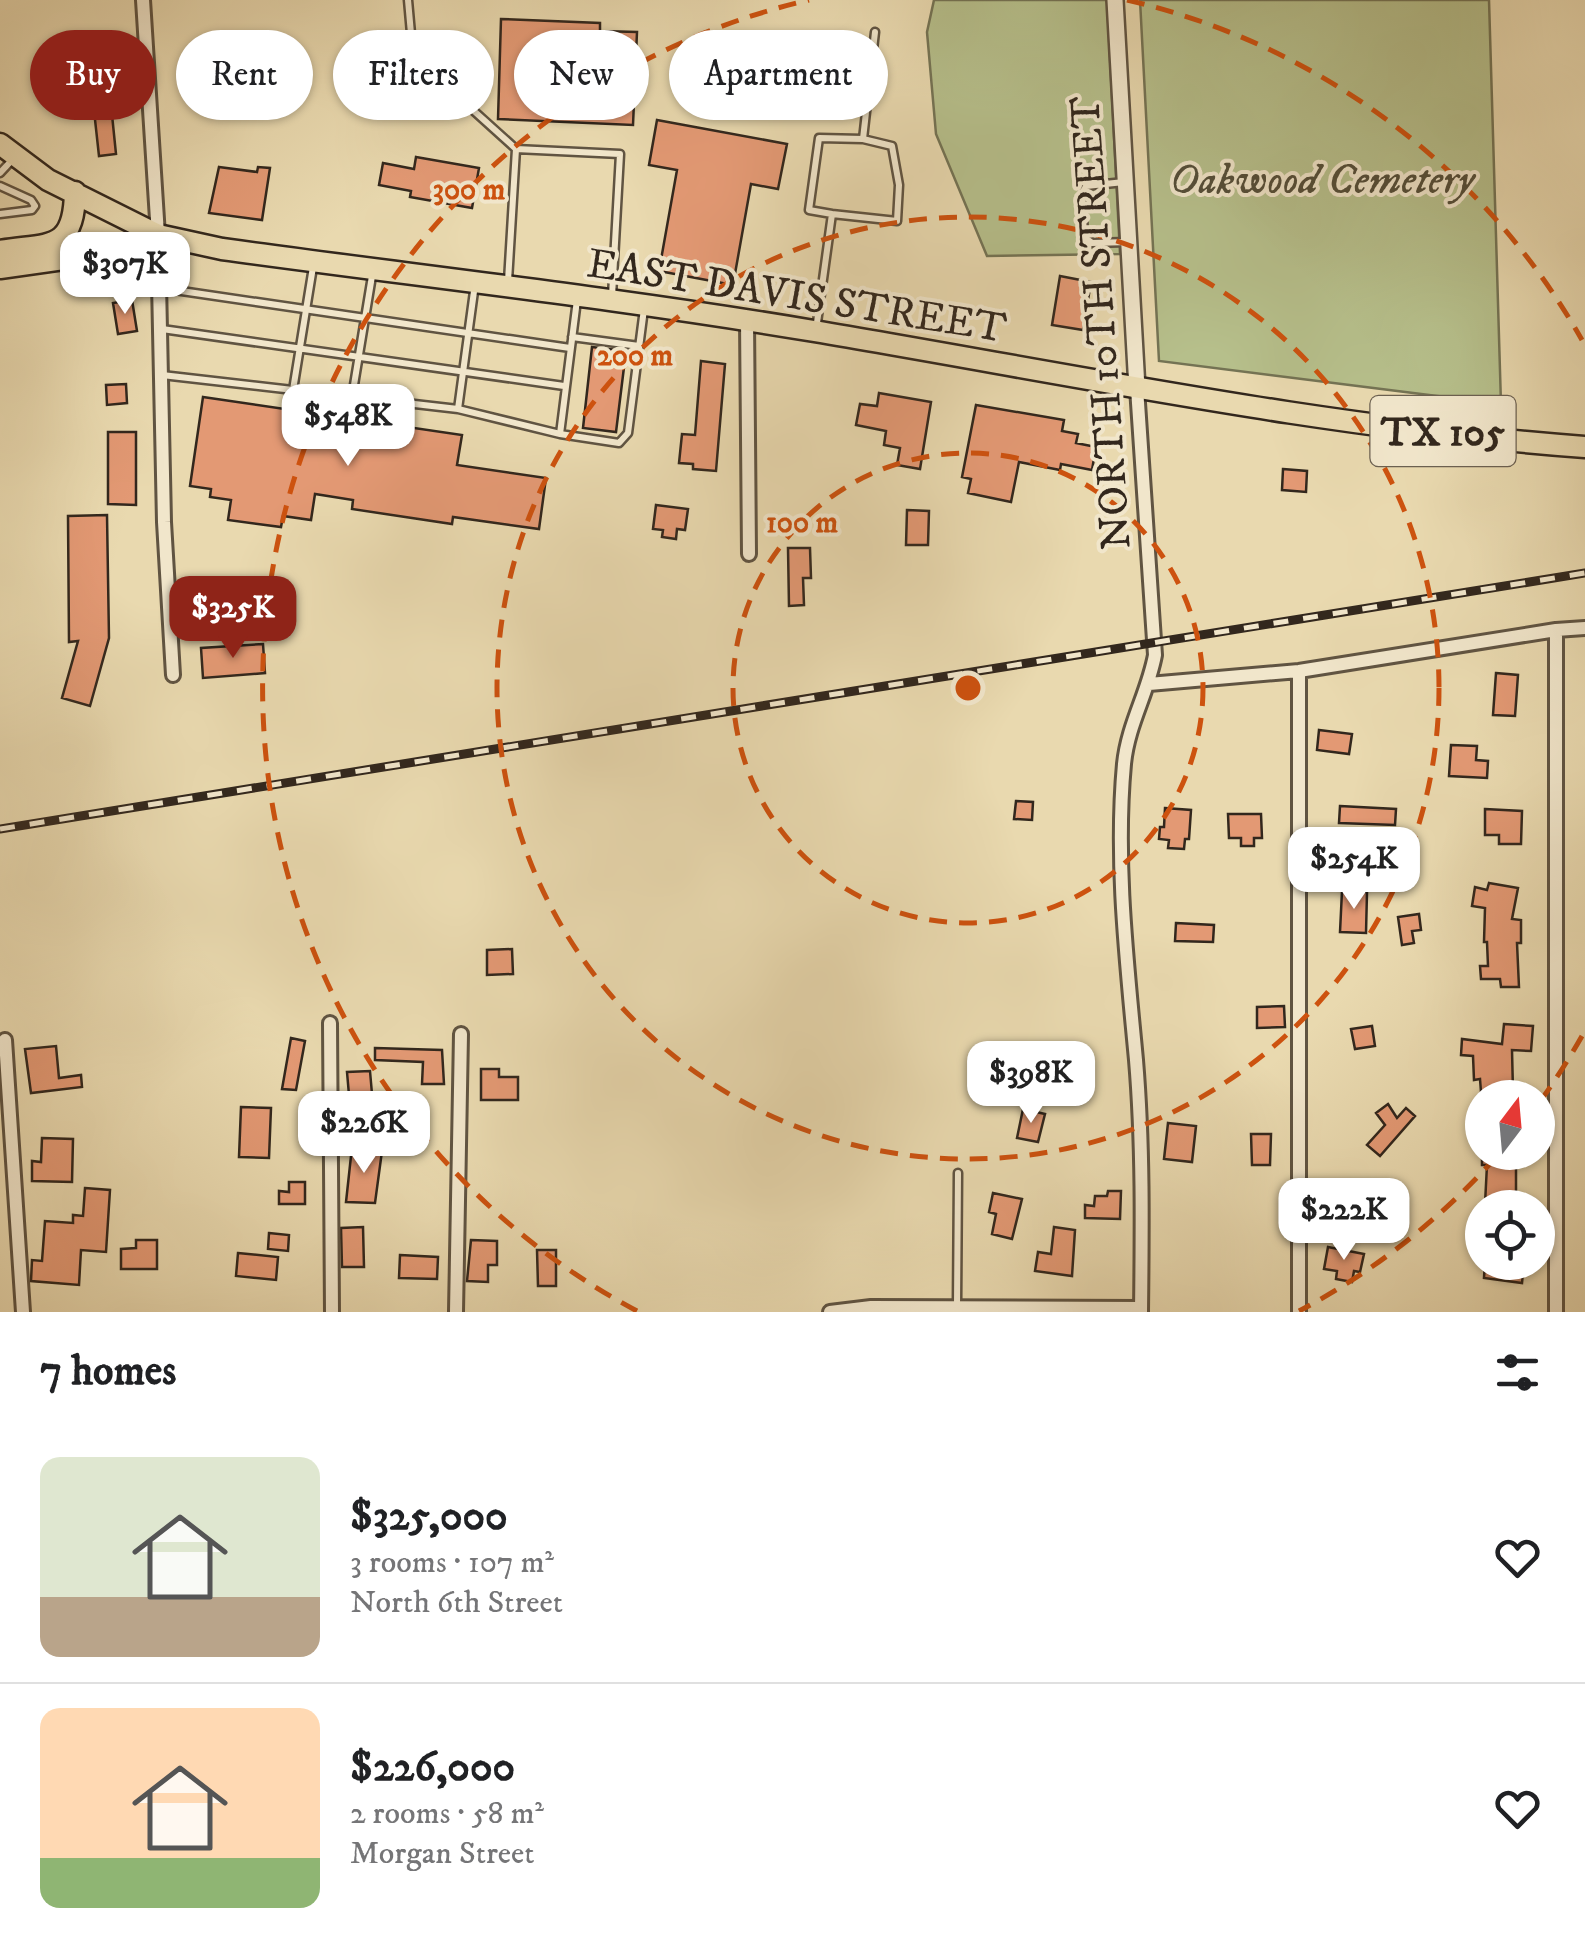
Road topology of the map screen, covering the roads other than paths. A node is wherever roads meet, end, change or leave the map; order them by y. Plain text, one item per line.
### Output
1 (143, 0) edge
2 (408, 0) edge
3 (1114, 0) edge
4 (865, 120) edge
5 (863, 139) junction
6 (8, 150) edge
7 (516, 150) junction
8 (0, 173) edge
9 (1125, 182) junction
10 (0, 186) edge
11 (76, 192) junction
12 (0, 214) edge
13 (832, 214) junction
14 (158, 235) junction
15 (1129, 242) junction
16 (0, 251) edge
17 (314, 261) junction
18 (0, 268) edge
19 (374, 269) junction
20 (475, 283) junction
21 (508, 287) junction
22 (160, 288) junction
23 (578, 297) junction
24 (612, 301) junction
25 (644, 306) junction
26 (306, 310) junction
27 (365, 318) junction
28 (747, 320) junction
29 (160, 328) junction
30 (816, 331) junction
31 (468, 334) junction
32 (572, 337) junction
33 (639, 346) junction
34 (300, 348) junction
35 (570, 348) junction
36 (359, 356) junction
37 (463, 371) junction
38 (161, 375) junction
39 (564, 386) junction
40 (1137, 388) junction
41 (293, 390) junction
42 (352, 397) junction
43 (458, 409) junction
44 (560, 434) junction
45 (1585, 447) edge
46 (749, 554) dead end
47 (1585, 628) edge
48 (1556, 630) junction
49 (1299, 671) junction
50 (173, 675) dead end
51 (1150, 684) junction
52 (330, 1023) dead end
53 (462, 1034) dead end
54 (5, 1040) dead end
55 (958, 1173) dead end
56 (957, 1307) junction
57 (1141, 1310) edge
58 (23, 1312) edge
59 (332, 1312) edge
60 (456, 1312) edge
61 (830, 1312) edge
62 (1299, 1312) edge
63 (1556, 1312) edge

1 - 14 street
2 - 7 lane
3 - 9 street, NORTH 10TH STREET
4 - 5 lane
5 - 13 lane
5 - 13 lane
6 - 8 lane
6 - 11 main road, TX 105
7 - 21 lane
7 - 24 lane
9 - 15 street, NORTH 10TH STREET
9 - 15 lane
10 - 12 lane
11 - 14 main road, TX 105
11 - 16 main road
13 - 30 lane
14 - 17 main road, EAST DAVIS STREET / TX 105
14 - 18 main road
14 - 22 street
15 - 40 street, NORTH 10TH STREET
17 - 19 main road, EAST DAVIS STREET / TX 105
17 - 26 lane
19 - 20 main road, EAST DAVIS STREET / TX 105
19 - 27 lane
20 - 21 main road, EAST DAVIS STREET / TX 105
20 - 31 lane
21 - 23 main road, EAST DAVIS STREET / TX 105
22 - 26 lane
22 - 29 street
23 - 24 main road, EAST DAVIS STREET / TX 105
23 - 32 lane
24 - 25 main road, EAST DAVIS STREET / TX 105
25 - 28 main road, EAST DAVIS STREET / TX 105
25 - 33 lane
26 - 27 lane
26 - 34 lane
27 - 31 lane
27 - 36 lane
28 - 30 main road, EAST DAVIS STREET / TX 105
28 - 46 street
29 - 34 lane
29 - 38 street
30 - 40 main road, EAST DAVIS STREET / TX 105
31 - 35 lane
31 - 37 lane
32 - 33 lane
32 - 35 lane
33 - 44 lane
34 - 36 lane
34 - 41 lane
35 - 39 lane
36 - 37 lane
36 - 42 lane
37 - 39 lane
37 - 43 lane
38 - 41 lane
38 - 50 street
39 - 44 lane
40 - 45 main road, EAST DAVIS STREET / TX 105
40 - 51 street, NORTH 10TH STREET
41 - 42 lane
42 - 43 lane
43 - 44 lane
47 - 48 street
48 - 49 street
48 - 63 street
49 - 51 street
49 - 62 street
51 - 57 street, NORTH 10TH STREET
52 - 59 street
53 - 60 street
54 - 58 street
55 - 56 lane
56 - 57 street
56 - 61 street

